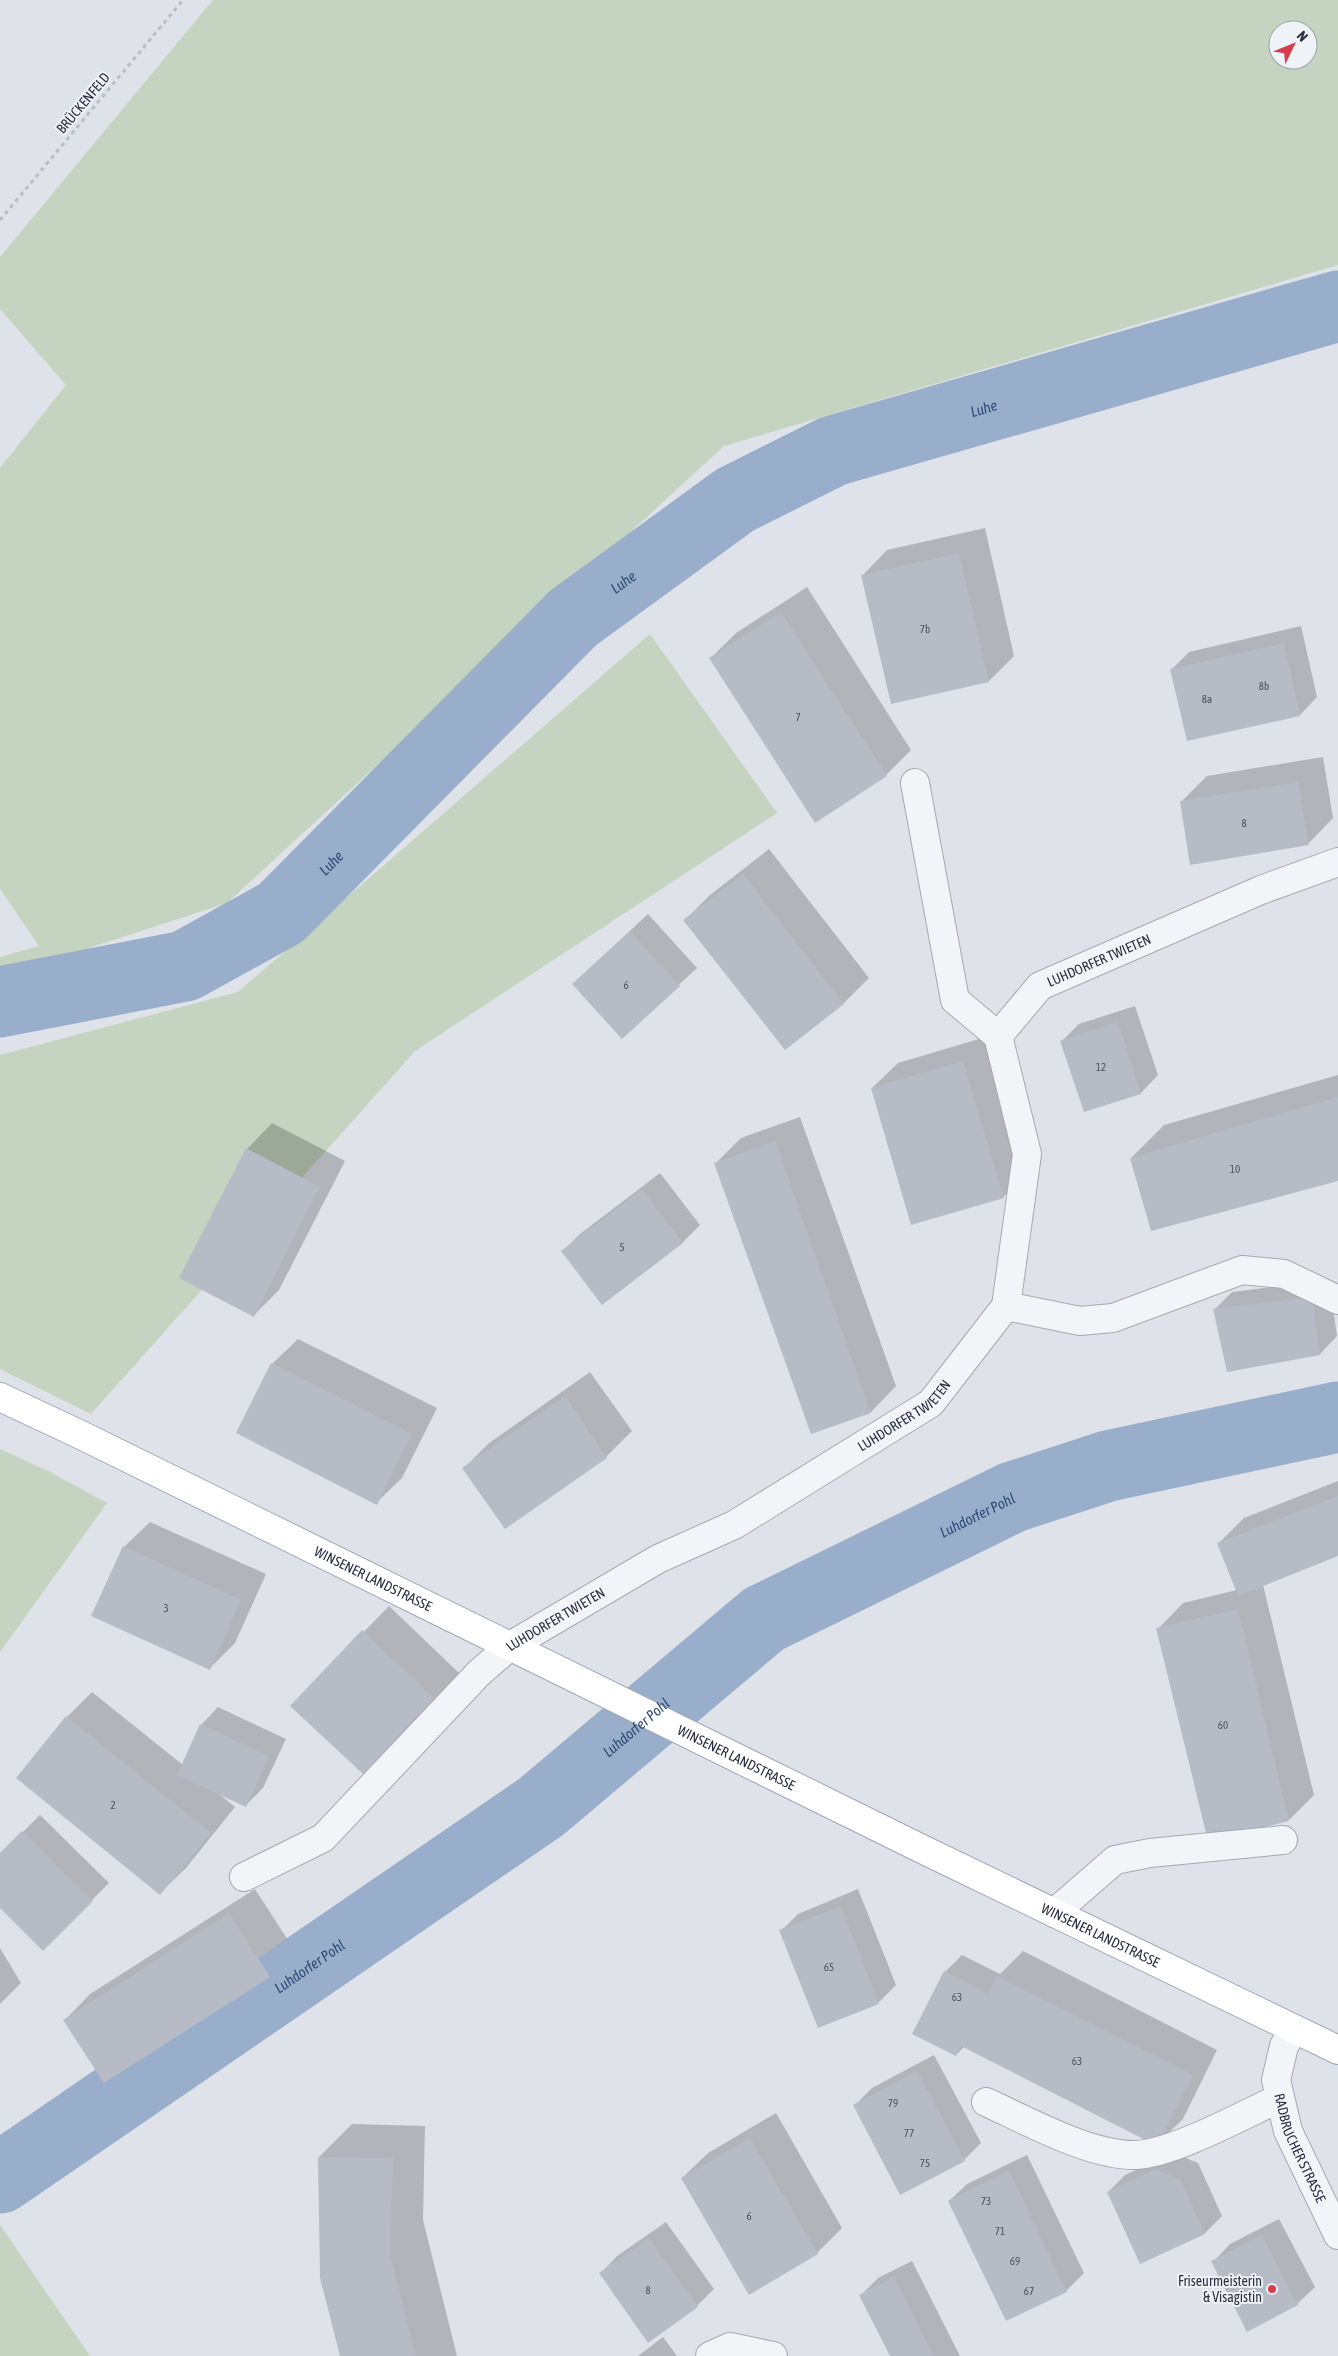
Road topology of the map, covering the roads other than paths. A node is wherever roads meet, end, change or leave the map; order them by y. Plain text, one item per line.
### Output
1 (915, 783) dead end
2 (1338, 862) edge
3 (998, 1036) junction
4 (1338, 1300) edge
5 (1006, 1306) junction
6 (0, 1397) edge
7 (510, 1646) junction
8 (1283, 1840) dead end
9 (244, 1876) dead end
10 (1054, 1913) junction
11 (1294, 2030) junction
12 (1338, 2050) edge
13 (1280, 2098) junction
14 (986, 2102) dead end
15 (1338, 2235) edge
16 (710, 2356) edge
17 (773, 2356) edge

1 - 3 street
2 - 3 street, LUHDORFER TWIETEN
3 - 5 street, LUHDORFER TWIETEN
4 - 5 street
5 - 7 street, LUHDORFER TWIETEN
6 - 7 main road, WINSENER LANDSTRASSE
7 - 9 street, LUHDORFER TWIETEN
7 - 10 main road, WINSENER LANDSTRASSE
8 - 10 street
10 - 11 main road, WINSENER LANDSTRASSE
11 - 12 main road, WINSENER LANDSTRASSE
11 - 13 street, RADBRUCHER STRASSE
13 - 14 street
13 - 15 street, RADBRUCHER STRASSE
16 - 17 street

